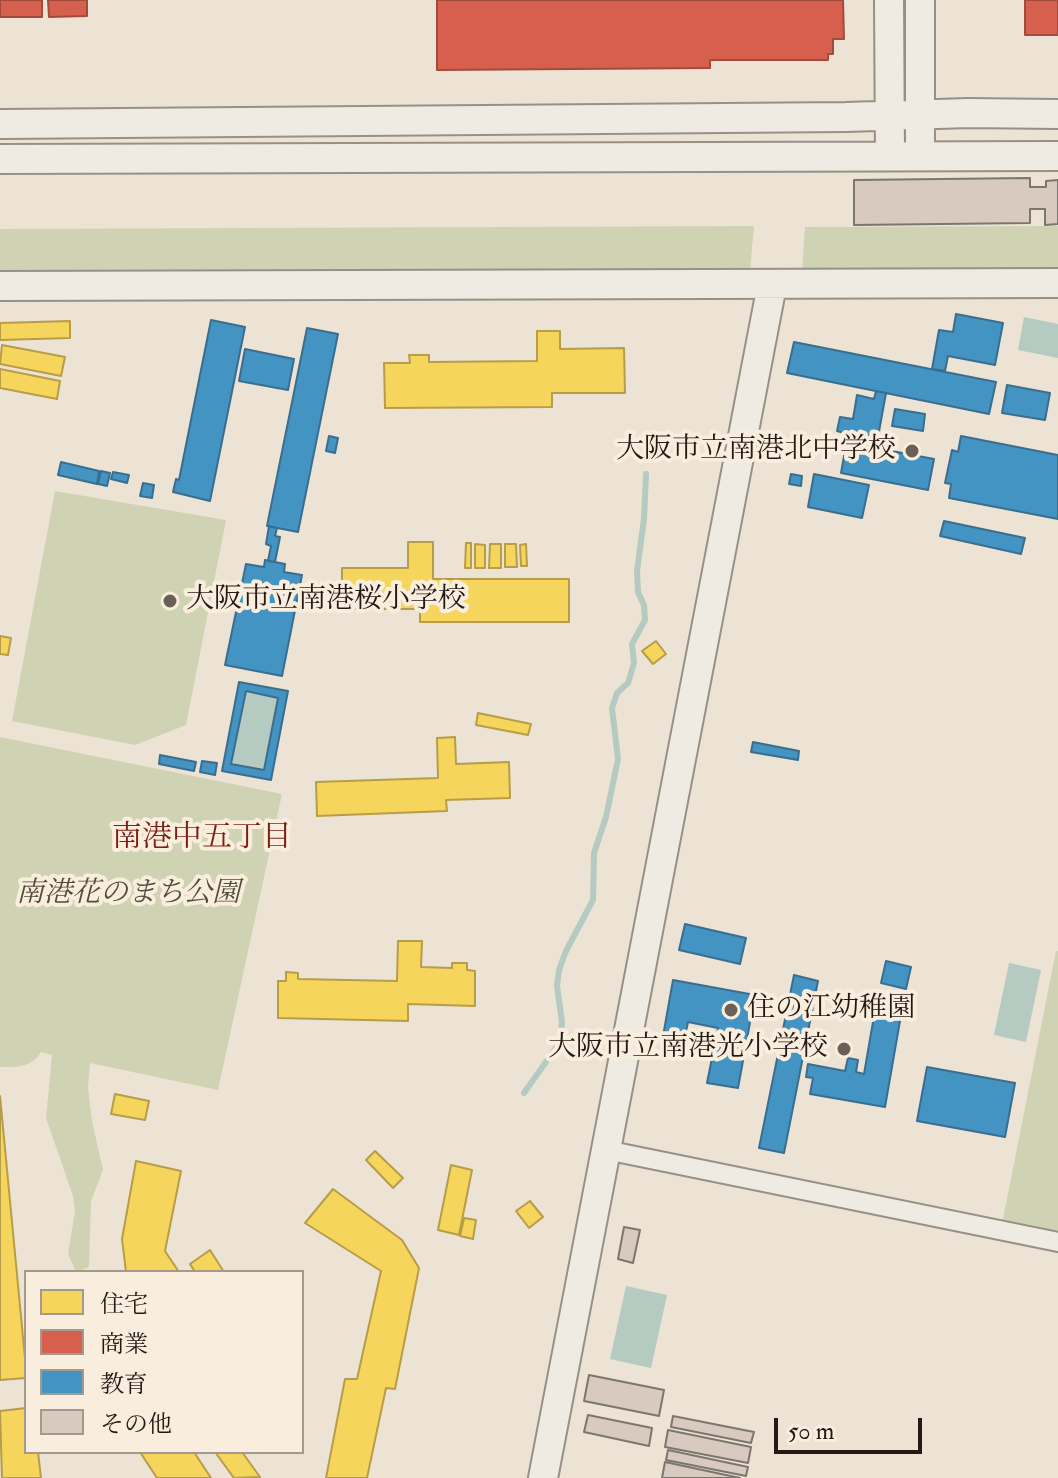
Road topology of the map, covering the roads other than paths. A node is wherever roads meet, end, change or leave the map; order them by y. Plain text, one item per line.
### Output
1 (889, 0) edge
2 (920, 0) edge
3 (1058, 114) edge
4 (921, 115) junction
5 (890, 116) junction
6 (0, 124) edge
7 (890, 156) junction
8 (920, 156) junction
9 (1058, 156) edge
10 (0, 159) edge
11 (1058, 283) edge
12 (772, 285) junction
13 (0, 286) edge
14 (606, 1150) junction
15 (1058, 1242) edge
16 (543, 1478) edge

1 - 5 street
2 - 4 street
3 - 4 street
4 - 5 street
4 - 8 street
5 - 6 street
5 - 7 street
7 - 8 street
7 - 10 street
8 - 9 street
11 - 12 street
12 - 13 street
12 - 14 street
14 - 15 street
14 - 16 street

